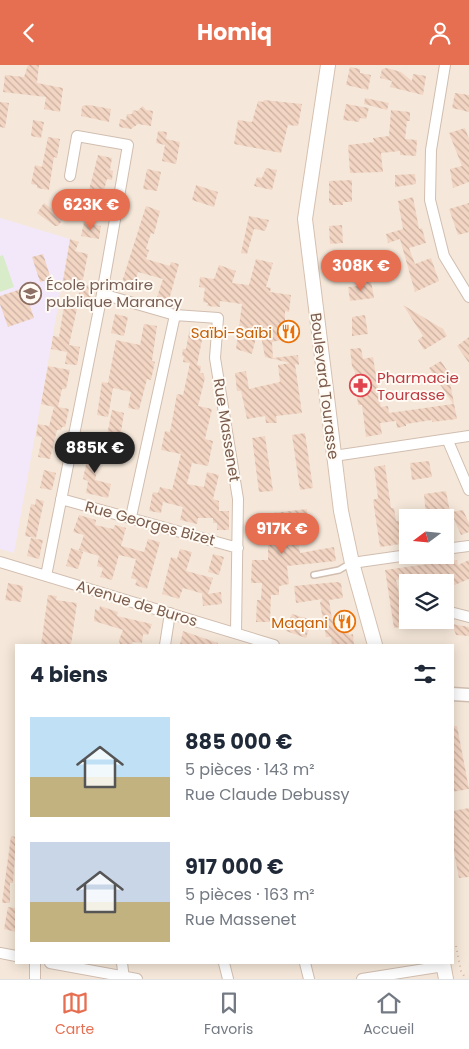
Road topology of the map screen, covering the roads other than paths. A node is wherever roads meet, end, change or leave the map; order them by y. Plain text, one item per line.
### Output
1 (328, 65) edge
2 (445, 65) edge
3 (70, 176) dead end
4 (102, 294) junction
5 (469, 297) edge
6 (175, 315) junction
7 (469, 436) edge
8 (448, 441) junction
9 (334, 456) junction
10 (469, 490) edge
11 (61, 499) junction
12 (131, 517) junction
13 (469, 545) edge
14 (238, 548) junction
15 (454, 548) edge
16 (399, 556) edge
17 (0, 562) edge
18 (352, 563) junction
19 (314, 575) dead end
20 (46, 576) junction
21 (170, 613) junction
22 (454, 613) edge
23 (469, 617) edge
24 (236, 633) junction
25 (164, 644) edge
26 (271, 644) edge
27 (375, 644) edge
28 (454, 694) edge
29 (469, 695) edge
30 (0, 953) edge
31 (15, 957) edge
32 (35, 964) edge
33 (55, 964) edge
34 (122, 964) edge
35 (224, 964) edge
36 (304, 964) edge
37 (446, 973) edge
38 (124, 978) edge
39 (35, 979) edge
40 (137, 979) edge
41 (228, 979) edge
42 (308, 979) edge
43 (362, 979) edge

1 - 9 main road, Boulevard Tourasse
2 - 5 street
3 - 4 street
4 - 6 street
4 - 11 street
6 - 12 street
6 - 14 street, Rue Massenet
7 - 8 street
8 - 9 street
8 - 10 street
9 - 18 main road, Boulevard Tourasse
11 - 12 street, Rue Georges Bizet
11 - 20 street
12 - 14 street, Rue Georges Bizet
13 - 15 street
14 - 24 street, Rue Massenet
16 - 18 street
17 - 20 street, Avenue de Buros
18 - 19 lane
18 - 27 main road, Boulevard Tourasse
20 - 21 street, Avenue de Buros
21 - 24 street, Avenue de Buros
21 - 25 street
22 - 23 street
24 - 26 street, Avenue de Buros
28 - 29 street
30 - 31 street
32 - 39 street
33 - 38 street
34 - 38 street
35 - 41 street
36 - 42 street
37 - 43 street
38 - 40 street

